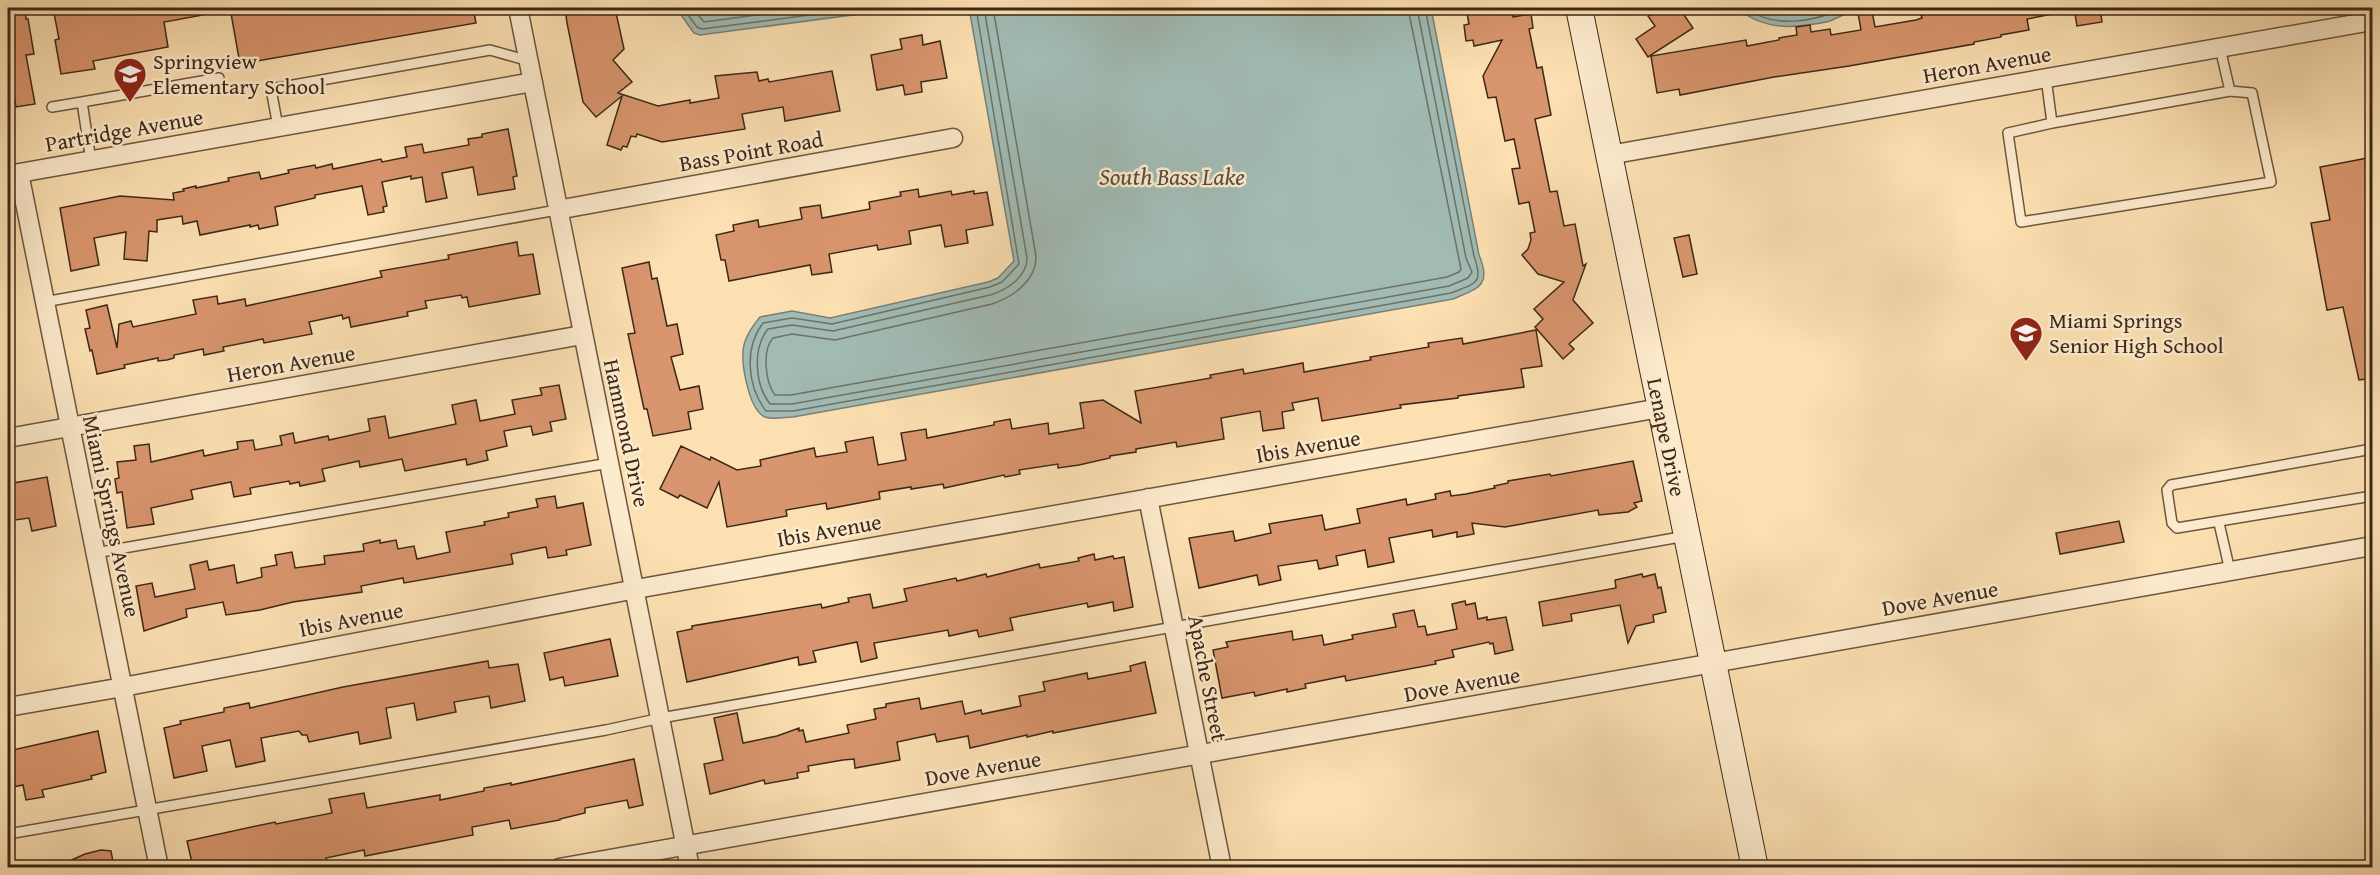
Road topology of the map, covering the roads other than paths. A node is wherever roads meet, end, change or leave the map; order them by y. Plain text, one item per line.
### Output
1 (518, 8) edge
2 (1579, 8) edge
3 (2373, 21) edge
4 (2220, 48) junction
5 (529, 62) junction
6 (219, 78) dead end
7 (2046, 78) junction
8 (533, 82) junction
9 (2230, 91) junction
10 (82, 102) junction
11 (52, 107) dead end
12 (2052, 123) junction
13 (278, 127) junction
14 (953, 138) dead end
15 (1609, 155) junction
16 (91, 160) junction
17 (13, 174) edge
18 (557, 210) junction
19 (44, 302) junction
20 (582, 335) junction
21 (1660, 408) junction
22 (69, 427) junction
23 (8, 438) edge
24 (2373, 449) edge
25 (609, 463) junction
26 (1148, 498) junction
27 (2372, 500) edge
28 (2219, 523) junction
29 (1687, 536) junction
30 (2373, 546) edge
31 (95, 553) junction
32 (2229, 571) junction
33 (636, 589) junction
34 (1173, 627) junction
35 (1714, 663) junction
36 (123, 687) junction
37 (8, 707) edge
38 (661, 718) junction
39 (1198, 755) junction
40 (147, 809) junction
41 (8, 834) edge
42 (686, 845) junction
43 (159, 867) edge
44 (559, 867) edge
45 (690, 867) edge
46 (1222, 867) edge
47 (1755, 867) edge

1 - 5 street, Hammond Drive
2 - 15 street, Lenape Drive
3 - 4 street, Heron Avenue
4 - 7 street, Heron Avenue
4 - 9 lane
5 - 8 street, Hammond Drive
5 - 13 lane
6 - 10 lane
7 - 12 lane
7 - 15 street, Heron Avenue
8 - 13 street, Partridge Avenue
8 - 18 street, Hammond Drive
9 - 12 lane
9 - 12 lane
10 - 11 lane
10 - 16 lane
13 - 16 street, Partridge Avenue
14 - 18 street, Bass Point Road
15 - 21 street, Lenape Drive
16 - 17 street, Partridge Avenue
17 - 19 street, Miami Springs Avenue
18 - 19 lane
18 - 20 street, Hammond Drive
19 - 22 street, Miami Springs Avenue
20 - 22 street, Heron Avenue
20 - 25 street, Hammond Drive
21 - 26 street, Ibis Avenue
21 - 29 street, Lenape Drive
22 - 23 street, Heron Avenue
22 - 31 street, Miami Springs Avenue
24 - 28 lane
25 - 31 lane
25 - 33 street, Hammond Drive
26 - 33 street, Ibis Avenue
26 - 34 street, Apache Street
27 - 28 lane
28 - 32 lane
29 - 34 lane
29 - 35 street, Lenape Drive
30 - 32 street, Dove Avenue
31 - 36 street, Miami Springs Avenue
32 - 35 street, Dove Avenue
33 - 36 street, Ibis Avenue
33 - 38 street, Hammond Drive
34 - 38 lane
34 - 39 street, Apache Street
35 - 39 street, Dove Avenue
35 - 47 street, Lenape Drive
36 - 37 street, Ibis Avenue
36 - 40 street, Miami Springs Avenue
38 - 40 lane
38 - 42 street, Hammond Drive
39 - 42 street, Dove Avenue
39 - 46 street, Apache Street
40 - 41 lane
40 - 43 street, Miami Springs Avenue
42 - 44 street, Dove Avenue
42 - 45 street, Hammond Drive

